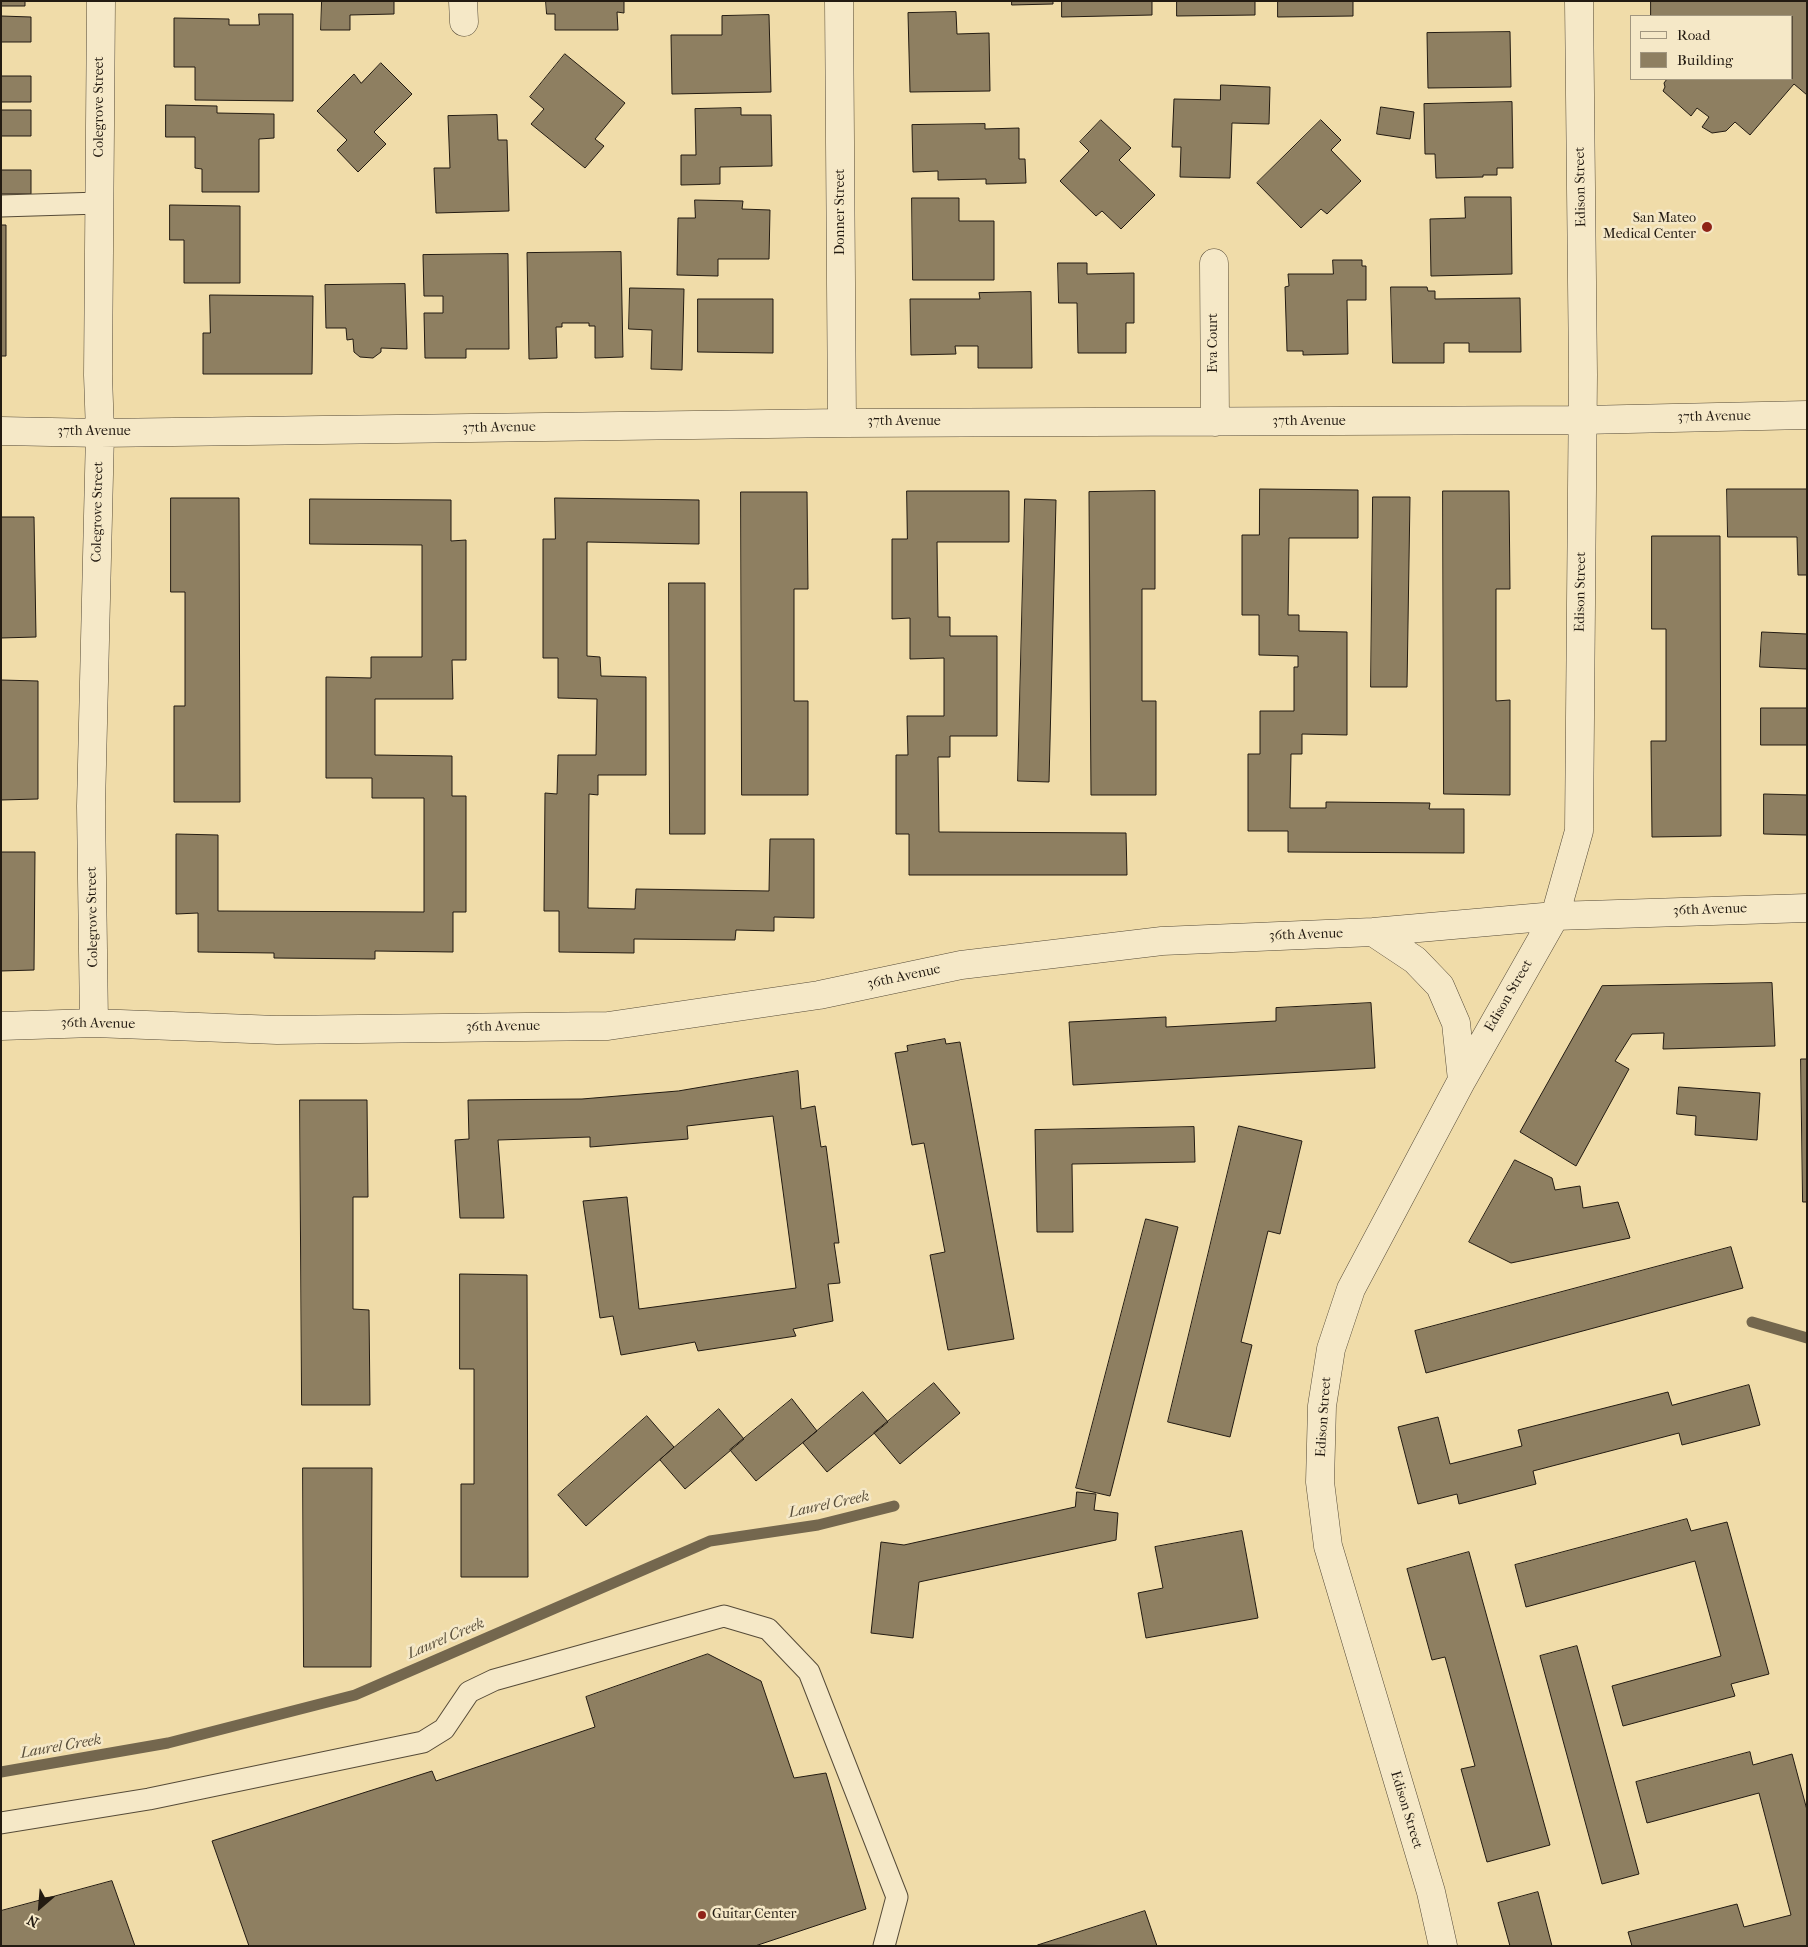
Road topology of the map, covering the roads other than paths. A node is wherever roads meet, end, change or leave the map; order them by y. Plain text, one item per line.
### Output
1 (101, 1) edge
2 (839, 1) edge
3 (1580, 1) edge
4 (100, 203) junction
5 (1, 206) edge
6 (1214, 263) dead end
7 (1807, 415) edge
8 (1583, 420) junction
9 (1214, 422) junction
10 (842, 423) junction
11 (1, 431) edge
12 (100, 433) junction
13 (1807, 908) edge
14 (1555, 916) junction
15 (1374, 932) junction
16 (94, 1023) junction
17 (1, 1026) edge
18 (1462, 1080) junction
19 (1, 1823) edge
20 (884, 1946) edge
21 (1443, 1946) edge

1 - 4 street, Colegrove Street
2 - 10 street, Donner Street
3 - 8 street, Edison Street
4 - 5 lane
4 - 12 street, Colegrove Street
6 - 9 street, Eva Court
7 - 8 street, 37th Avenue
8 - 9 street, 37th Avenue
8 - 14 street, Edison Street
9 - 10 street, 37th Avenue
10 - 12 street, 37th Avenue
11 - 12 street, 37th Avenue
12 - 16 street, Colegrove Street
13 - 14 street, 36th Avenue
14 - 15 street, 36th Avenue
14 - 18 street, Edison Street
15 - 16 street, 36th Avenue
15 - 18 street
16 - 17 street, 36th Avenue
18 - 21 street, Edison Street
19 - 20 lane

